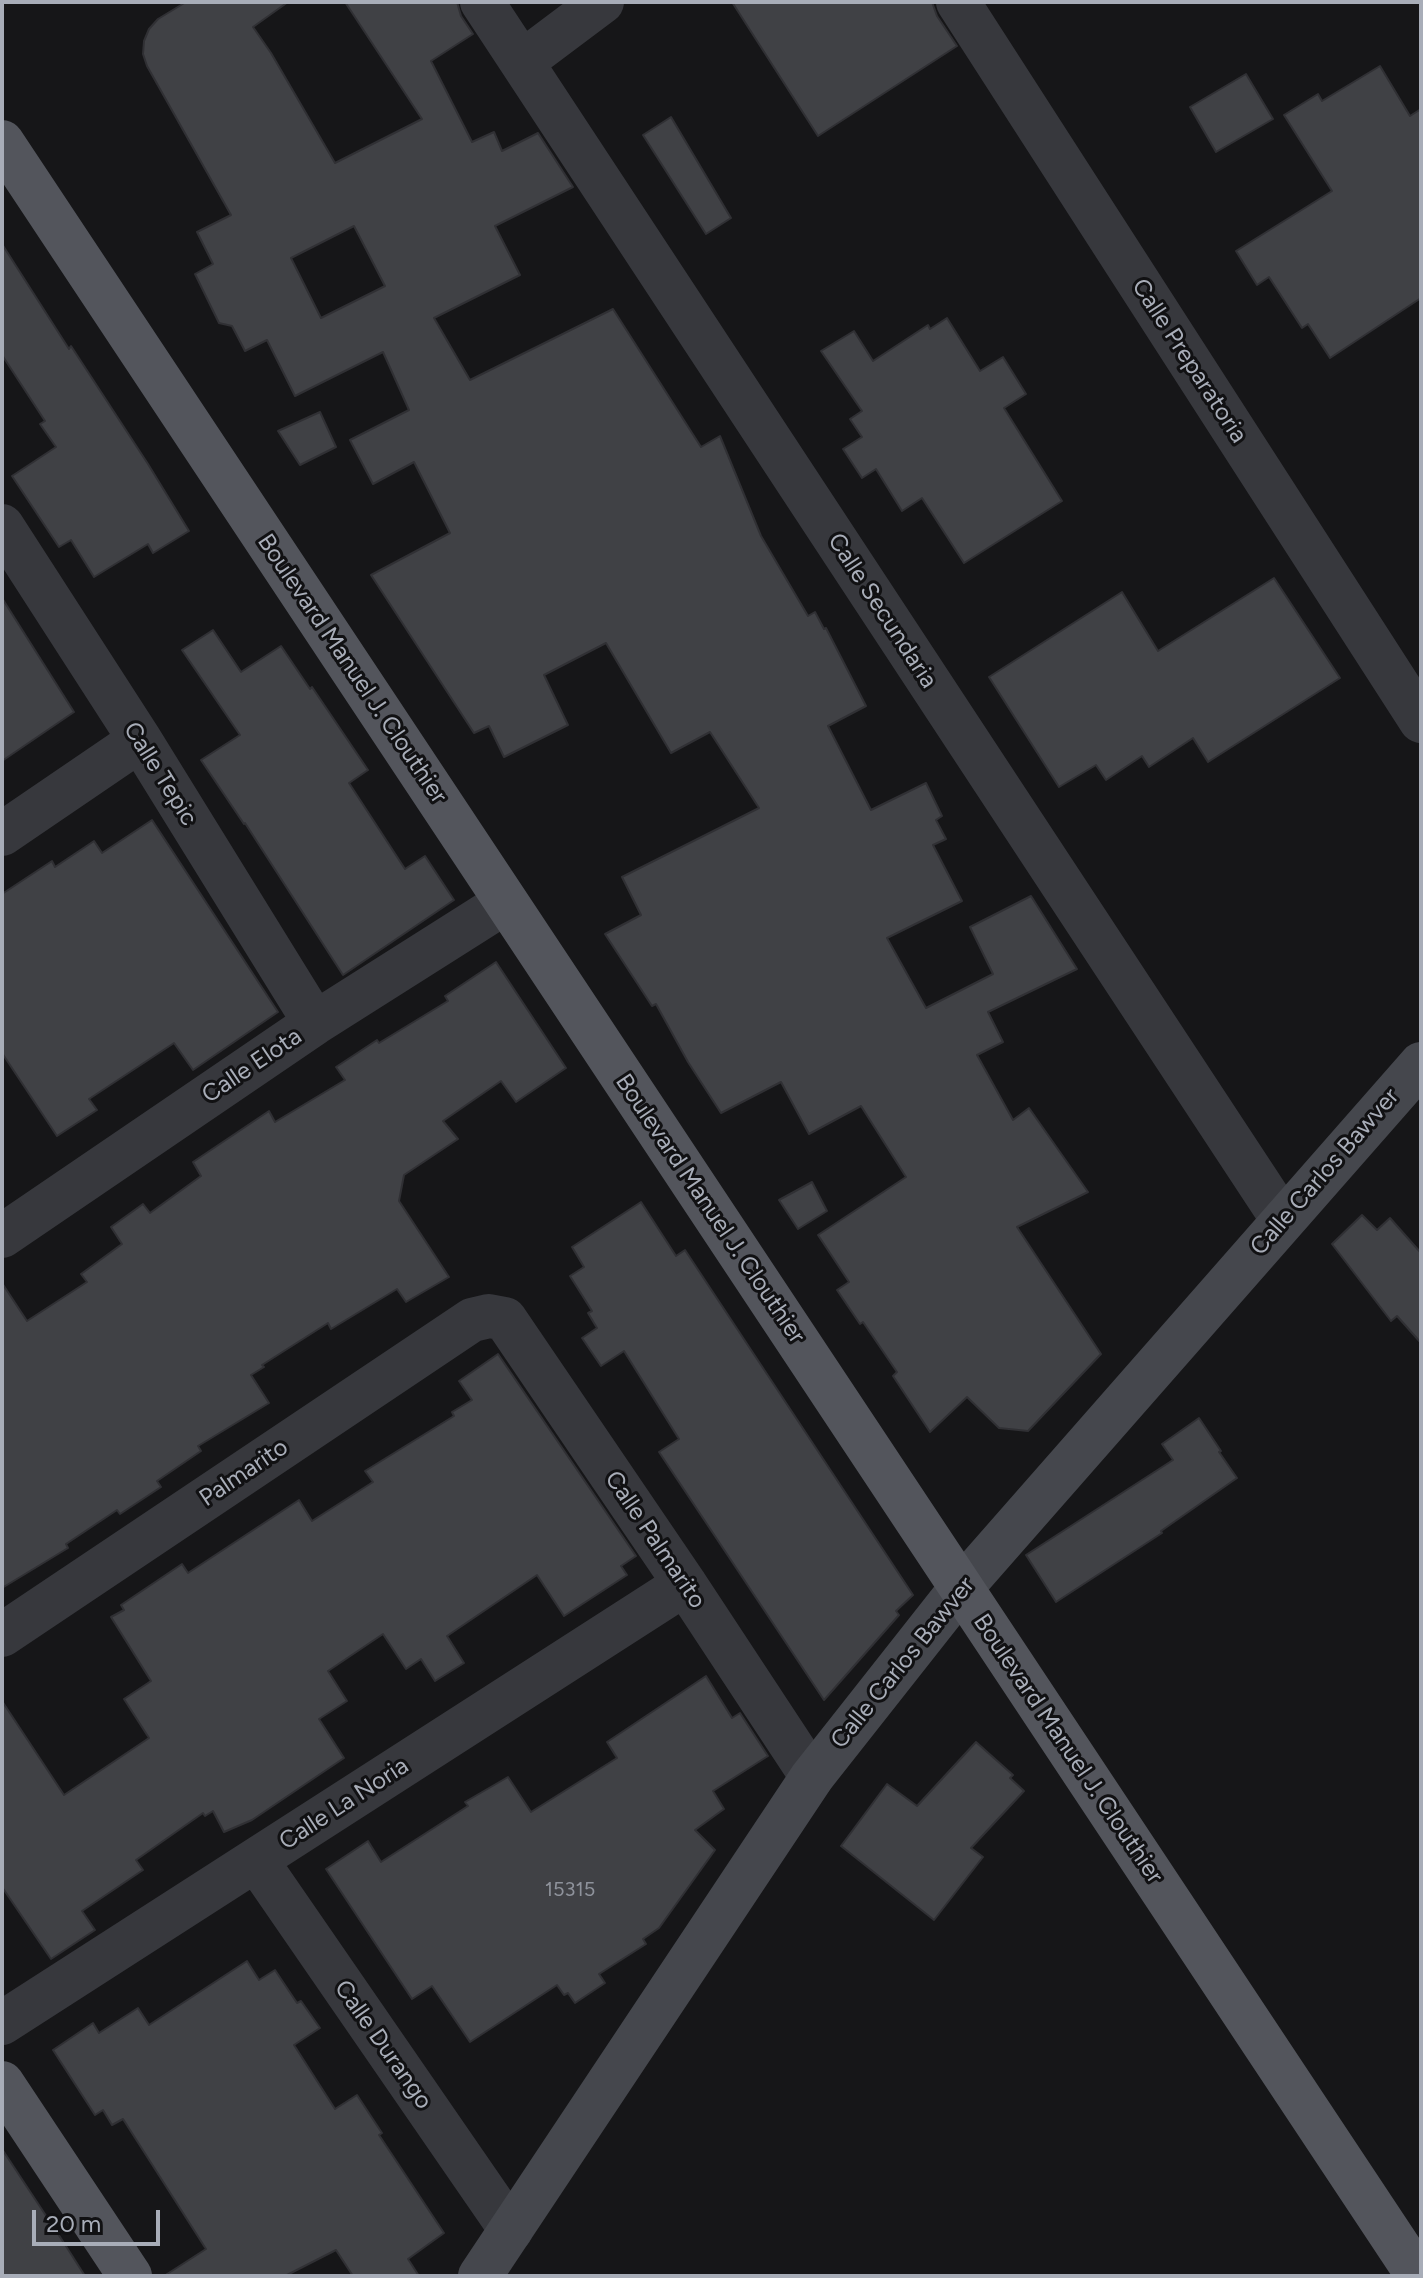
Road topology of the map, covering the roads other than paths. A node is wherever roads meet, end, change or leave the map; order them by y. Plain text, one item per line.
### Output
1 (482, 2) edge
2 (602, 2) edge
3 (958, 2) edge
4 (522, 62) junction
5 (2, 142) edge
6 (2, 526) edge
7 (1421, 721) edge
8 (140, 740) junction
9 (2, 834) edge
10 (506, 902) junction
11 (315, 1023) junction
12 (1421, 1064) edge
13 (1283, 1220) junction
14 (2, 1236) edge
15 (489, 1316) joint
16 (685, 1584) junction
17 (961, 1588) junction
18 (2, 1635) edge
19 (812, 1777) junction
20 (256, 1860) junction
21 (2, 2023) edge
22 (2, 2083) edge
23 (511, 2230) junction
24 (130, 2276) edge
25 (480, 2276) edge
26 (1418, 2276) edge

1 - 4 street, Calle Secundaria
2 - 4 street
3 - 7 street, Calle Preparatoria
4 - 13 street, Calle Secundaria
5 - 10 main road, Boulevard Manuel J. Clouthier
6 - 8 street, Calle Tepic
8 - 9 street
8 - 11 street, Calle Tepic
10 - 11 street, Calle Elota
10 - 17 main road, Boulevard Manuel J. Clouthier
11 - 14 street, Calle Elota
12 - 13 main road, Calle Carlos Bawver
13 - 17 main road, Calle Carlos Bawver
15 - 16 street, Calle Palmarito
15 - 18 street, Palmarito
16 - 19 street, Calle Palmarito
16 - 20 street, Calle La Noria
17 - 19 main road, Calle Carlos Bawver
17 - 26 main road, Boulevard Manuel J. Clouthier
19 - 23 main road, Calle Carlos Bawver
20 - 21 street, Calle La Noria
20 - 23 street, Calle Durango
22 - 24 main road
23 - 25 main road, Calle Carlos Bawver

